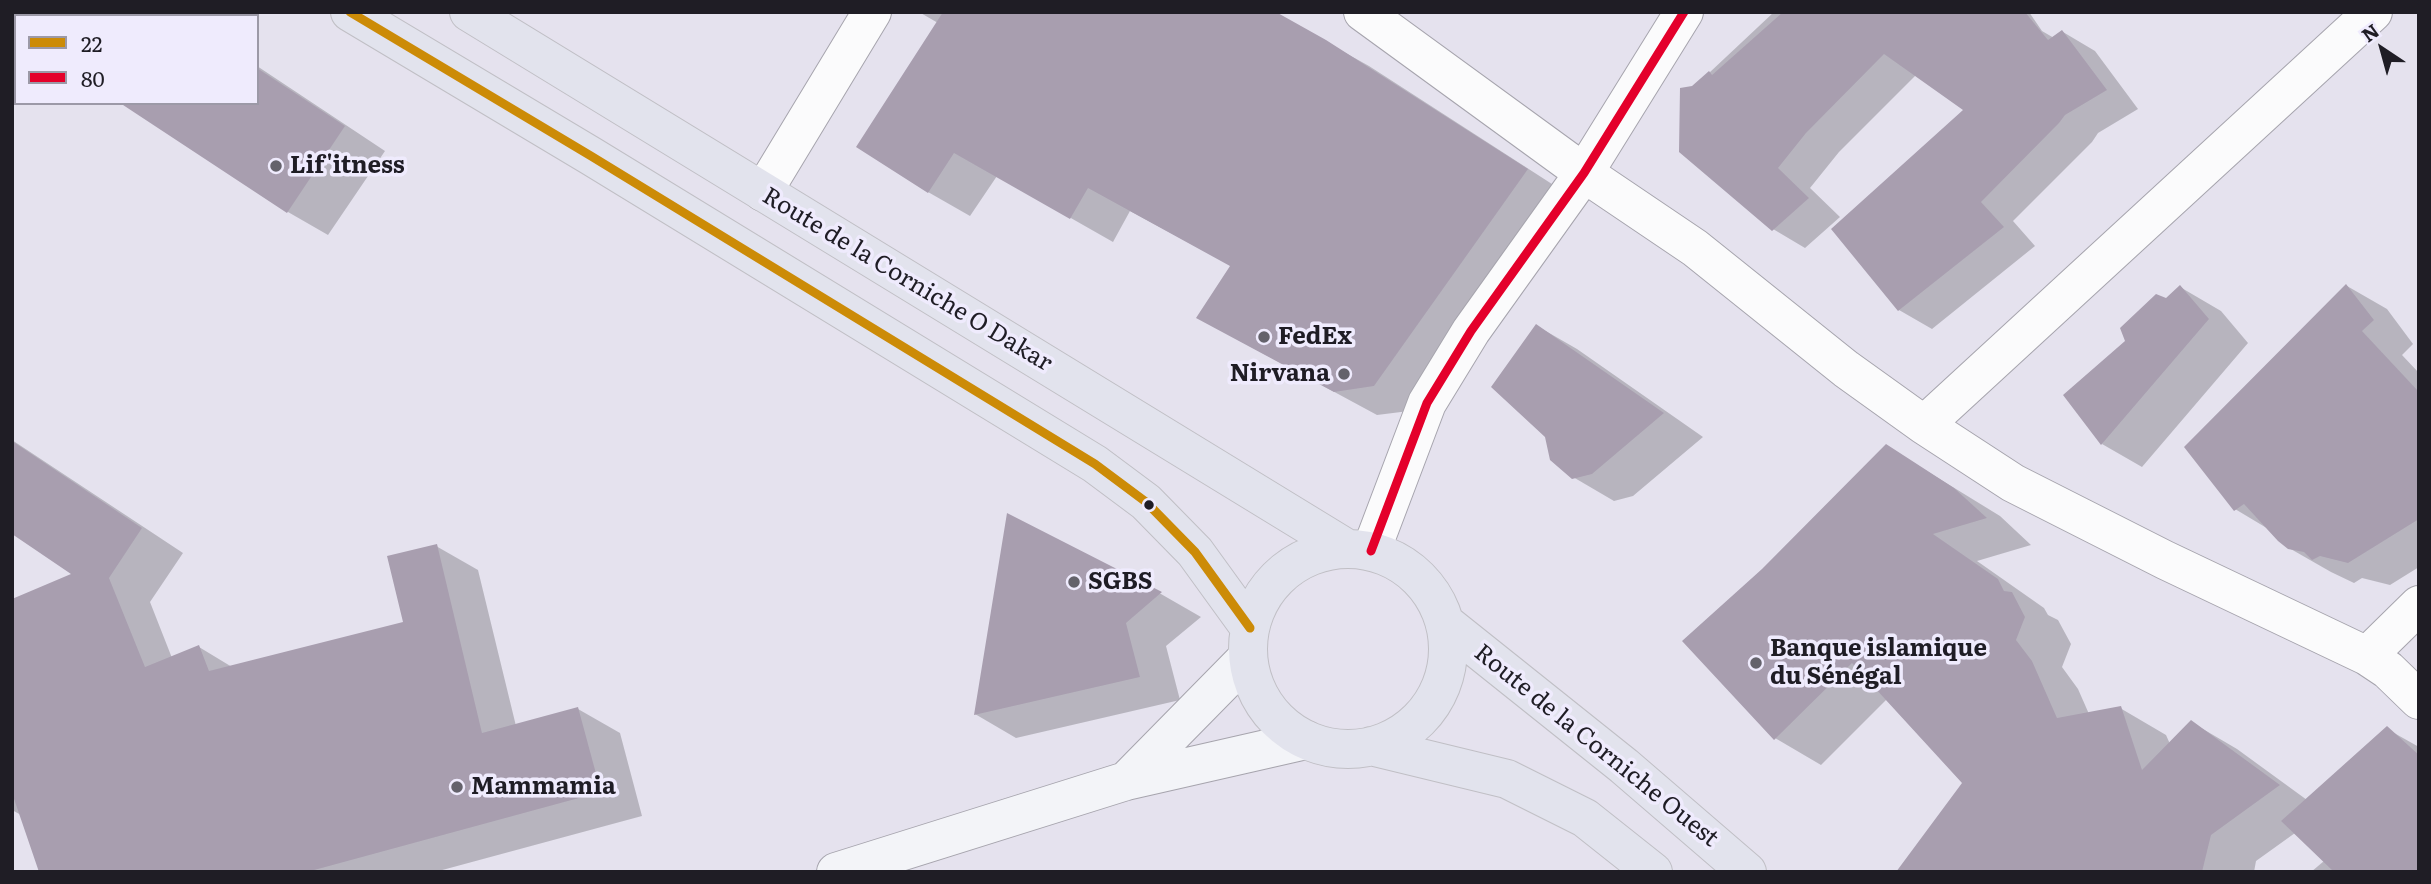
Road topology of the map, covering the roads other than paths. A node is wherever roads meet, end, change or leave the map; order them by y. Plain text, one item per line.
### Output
1 (349, 12) edge
2 (469, 12) edge
3 (872, 12) edge
4 (1363, 12) edge
5 (1684, 12) edge
6 (2373, 12) edge
7 (1584, 173) junction
8 (763, 192) junction
9 (1924, 425) junction
10 (1359, 550) junction
11 (2419, 605) edge
12 (1445, 623) junction
13 (1249, 643) junction
14 (2367, 656) junction
15 (2419, 699) edge
16 (1306, 740) junction
17 (1371, 746) junction
18 (1126, 781) junction
19 (836, 872) edge
20 (1653, 872) edge
21 (1747, 872) edge

1 - 13 highway
2 - 8 highway, Route de la Corniche O Dakar
3 - 8 street
4 - 7 street
5 - 7 street
6 - 9 street
7 - 9 street
7 - 10 street
8 - 10 highway, Route de la Corniche O Dakar
9 - 14 street
10 - 12 highway
10 - 13 highway
11 - 14 street
12 - 17 highway
12 - 21 highway, Route de la Corniche Ouest
13 - 16 highway
13 - 18 street
14 - 15 street
16 - 17 highway
16 - 18 street
17 - 20 highway
18 - 19 street

